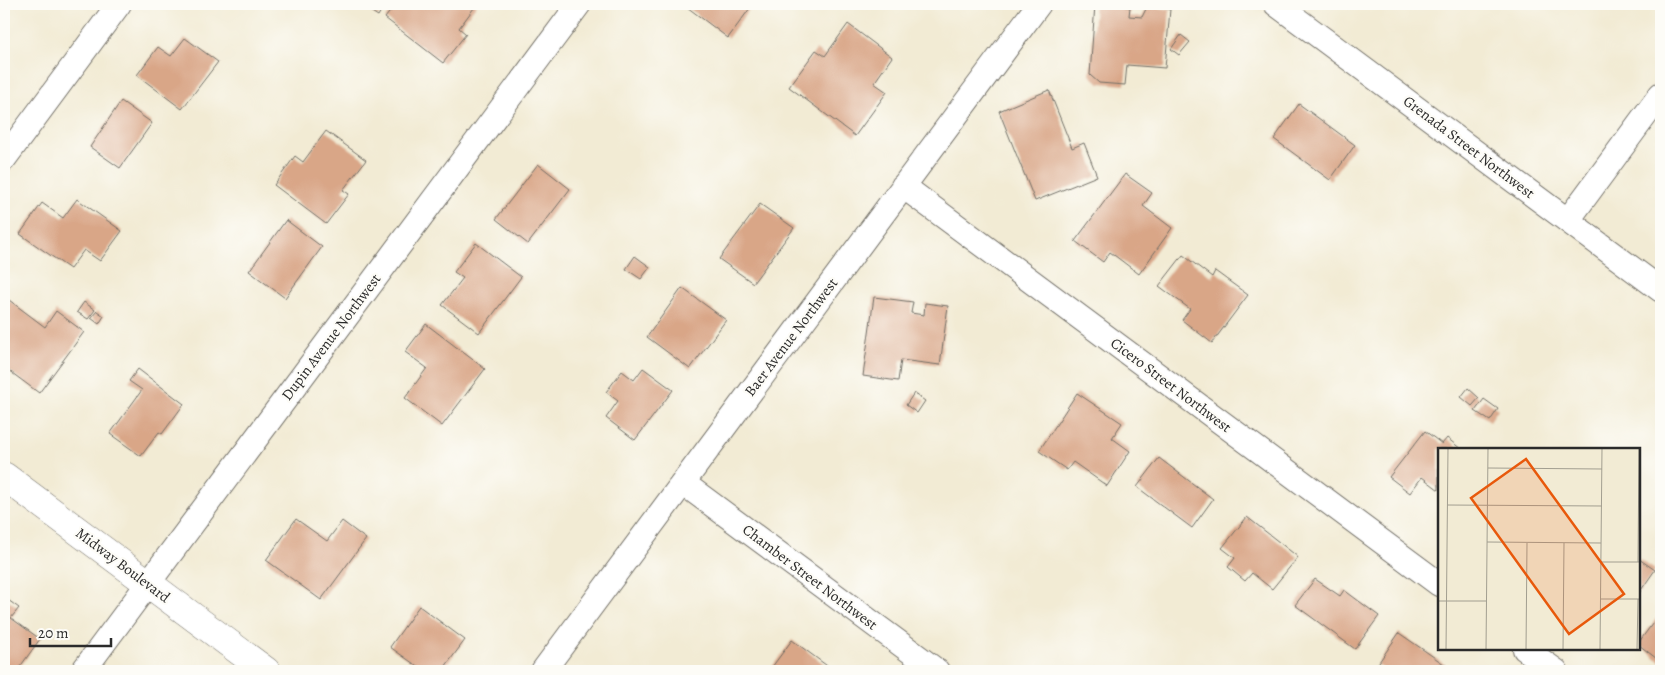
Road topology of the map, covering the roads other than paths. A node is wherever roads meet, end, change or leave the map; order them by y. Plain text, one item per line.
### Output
1 (119, 4) edge
2 (579, 4) edge
3 (1039, 4) edge
4 (1276, 4) edge
5 (1661, 94) edge
6 (4, 159) edge
7 (903, 186) junction
8 (1568, 220) junction
9 (1661, 290) edge
10 (4, 476) edge
11 (683, 483) junction
12 (1438, 583) edge
13 (148, 584) junction
14 (1526, 650) edge
15 (83, 671) edge
16 (266, 671) edge
17 (543, 671) edge
18 (937, 671) edge
19 (1556, 671) edge

1 - 6 street
2 - 13 street, Dupin Avenue Northwest
3 - 7 street, Baer Avenue Northwest
4 - 8 street, Grenada Street Northwest
5 - 8 street
7 - 11 street, Baer Avenue Northwest
7 - 12 street, Cicero Street Northwest
8 - 9 street, Grenada Street Northwest
10 - 13 street, Midway Boulevard
11 - 17 street, Baer Avenue Northwest
11 - 18 street, Chamber Street Northwest
13 - 15 street, Dupin Avenue Northwest
13 - 16 street, Midway Boulevard
14 - 19 street

